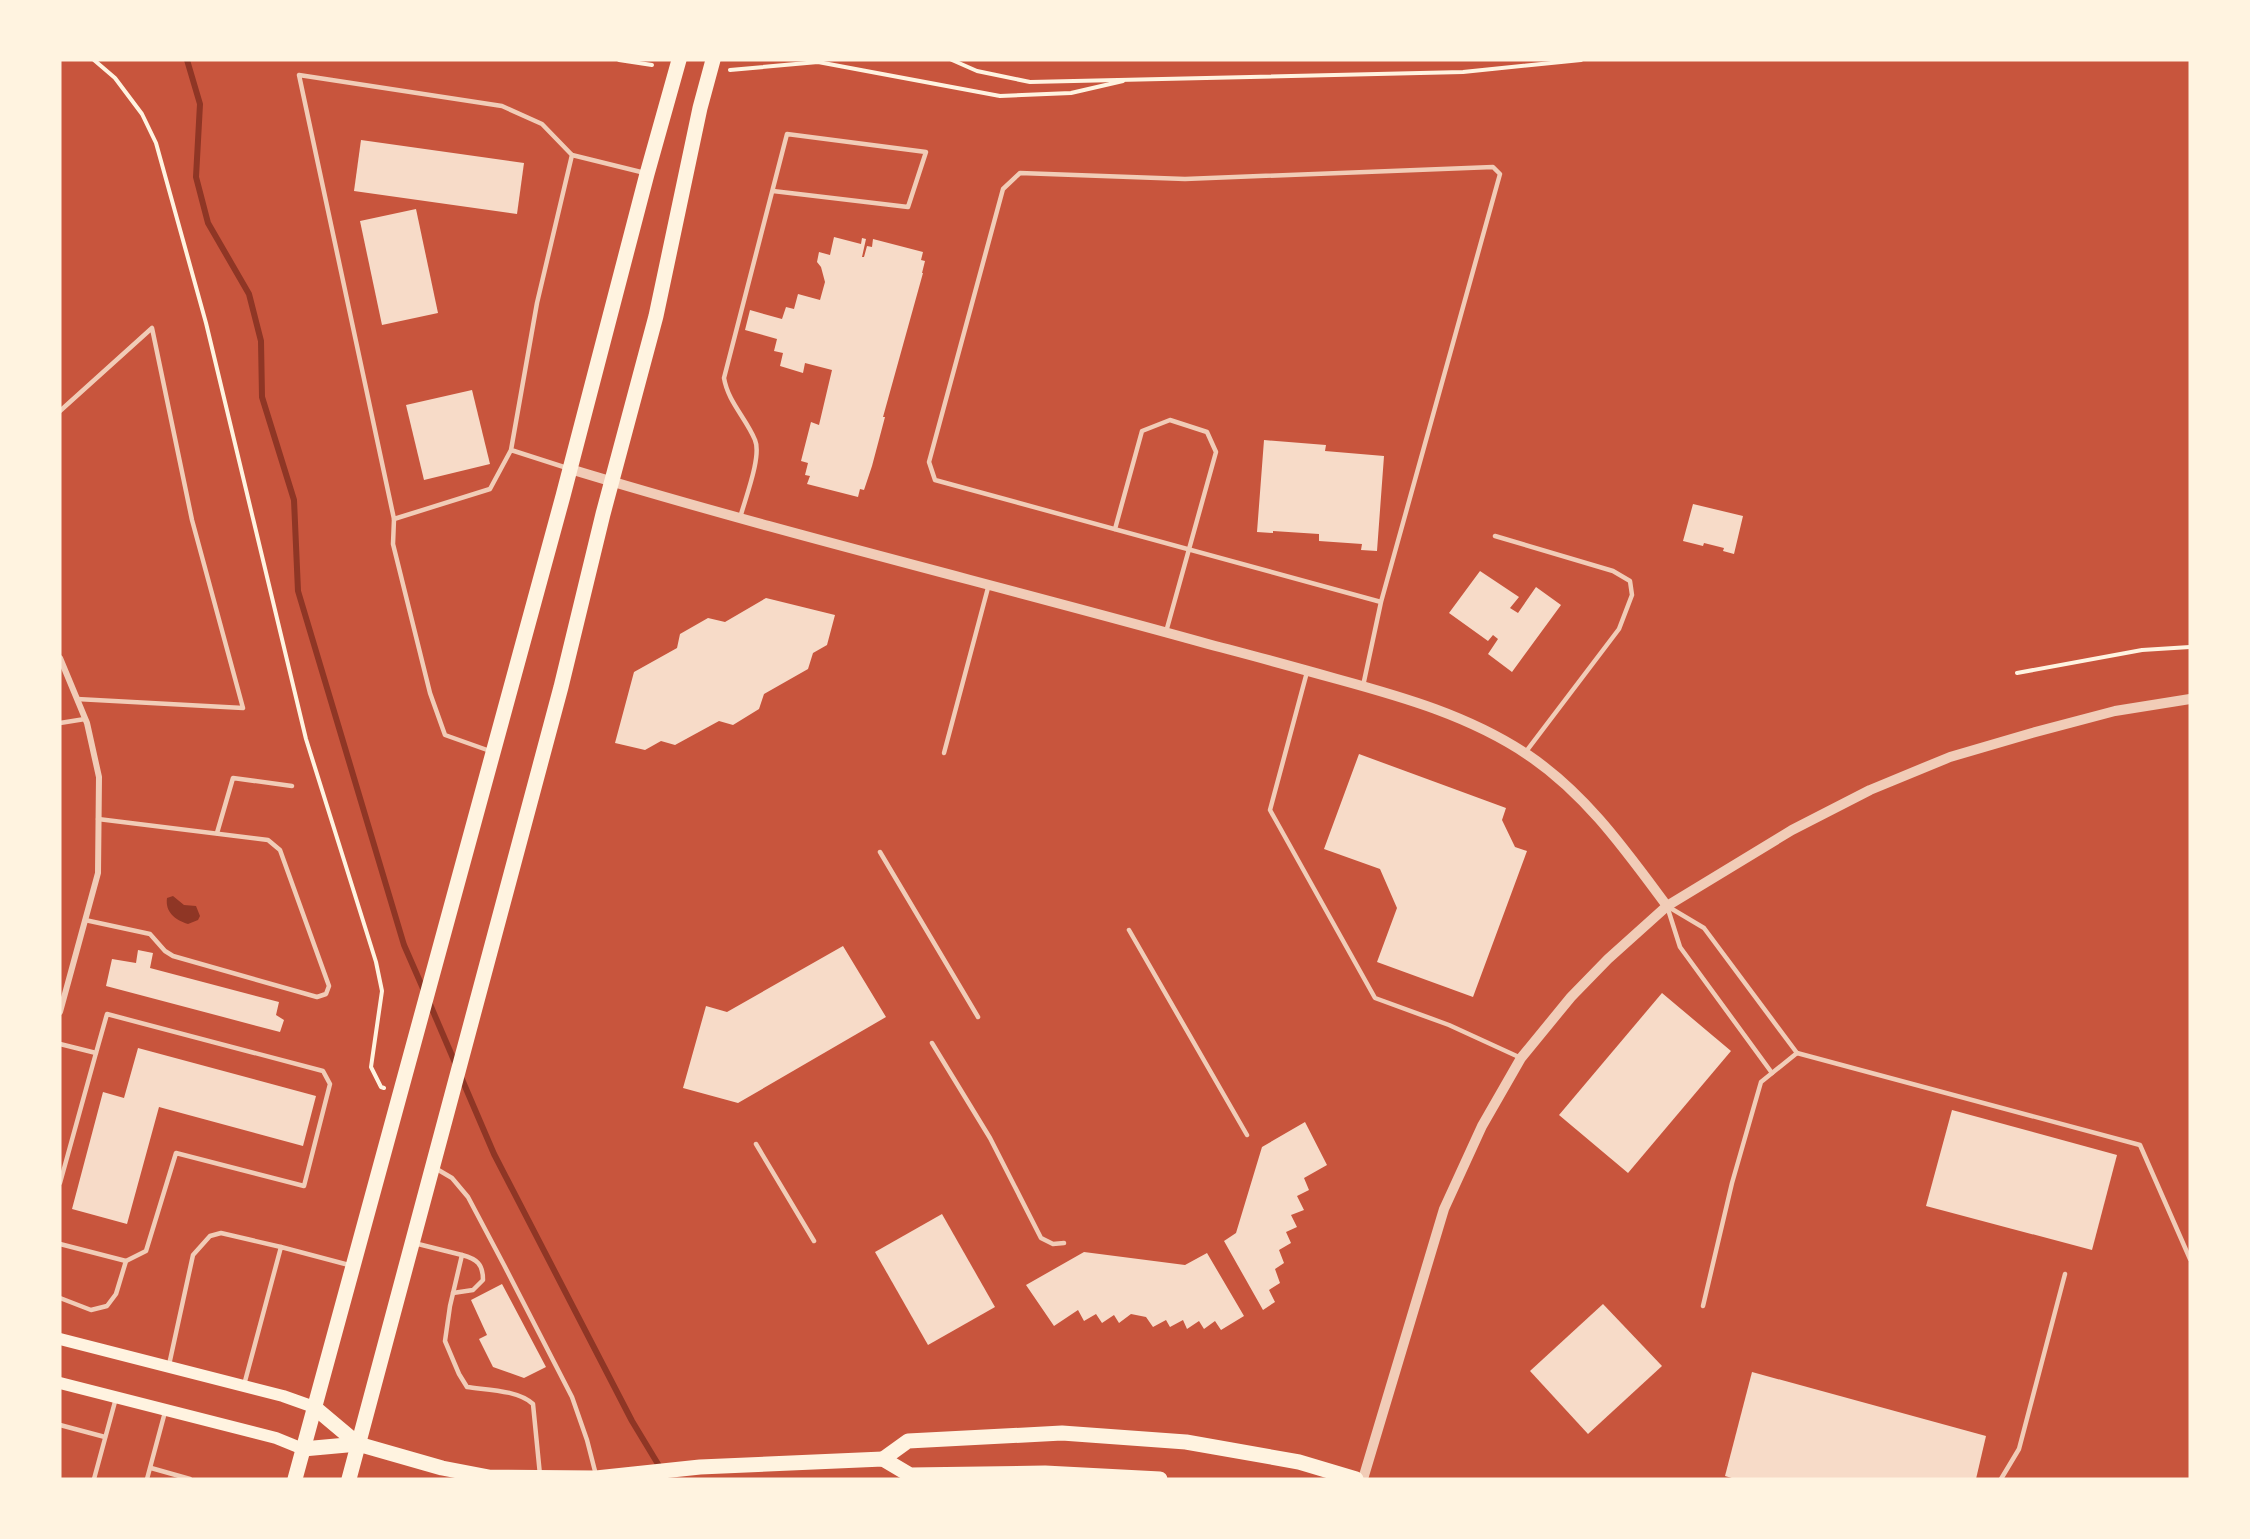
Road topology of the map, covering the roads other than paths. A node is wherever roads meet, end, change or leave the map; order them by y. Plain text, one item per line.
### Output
1 (679, 60) edge
2 (713, 60) edge
3 (572, 155) junction
4 (647, 174) junction
5 (773, 190) junction
6 (60, 411) edge
7 (511, 450) junction
8 (570, 469) junction
9 (612, 481) junction
10 (740, 518) junction
11 (394, 519) junction
12 (1115, 529) junction
13 (1495, 536) dead end
14 (1190, 550) junction
15 (989, 584) junction
16 (1382, 602) junction
17 (1166, 632) junction
18 (60, 658) edge
19 (1307, 671) junction
20 (1363, 686) junction
21 (77, 699) junction
22 (2190, 699) edge
23 (85, 719) junction
24 (60, 723) edge
25 (493, 752) junction
26 (944, 753) dead end
27 (1525, 753) junction
28 (292, 786) dead end
29 (98, 819) junction
30 (218, 833) junction
31 (880, 852) dead end
32 (1667, 906) junction
33 (85, 920) junction
34 (1129, 930) dead end
35 (60, 1012) edge
36 (978, 1017) dead end
37 (932, 1043) dead end
38 (60, 1044) edge
39 (96, 1053) junction
40 (1797, 1053) junction
41 (1521, 1058) junction
42 (1772, 1073) junction
43 (1247, 1135) dead end
44 (756, 1144) dead end
45 (432, 1166) junction
46 (60, 1183) edge
47 (814, 1241) dead end
48 (411, 1243) junction
49 (1064, 1243) dead end
50 (60, 1244) edge
51 (281, 1247) junction
52 (462, 1255) junction
53 (2190, 1259) edge
54 (126, 1261) junction
55 (354, 1267) junction
56 (2065, 1274) dead end
57 (453, 1293) junction
58 (60, 1299) edge
59 (1703, 1306) dead end
60 (60, 1339) edge
61 (169, 1365) junction
62 (60, 1383) edge
63 (244, 1385) junction
64 (116, 1396) junction
65 (314, 1407) junction
66 (166, 1409) junction
67 (60, 1425) edge
68 (105, 1437) junction
69 (358, 1444) junction
70 (303, 1449) junction
71 (883, 1459) junction
72 (150, 1468) junction
73 (532, 1478) edge
74 (596, 1478) edge
75 (94, 1479) edge
76 (147, 1479) edge
77 (190, 1479) edge
78 (296, 1479) edge
79 (349, 1479) edge
80 (1160, 1479) edge
81 (1356, 1479) edge
82 (1363, 1479) edge
83 (2001, 1479) edge

1 - 4 main road
2 - 9 main road
3 - 4 lane
3 - 7 lane
3 - 11 lane
4 - 8 main road
5 - 5 lane
5 - 10 lane
6 - 21 lane
7 - 8 lane
7 - 11 lane
8 - 9 street
8 - 25 main road
9 - 10 street
9 - 45 main road
10 - 15 street
11 - 25 lane
12 - 14 lane
12 - 14 lane
12 - 16 lane
13 - 27 lane
14 - 16 lane
14 - 17 lane
15 - 17 street
15 - 26 lane
16 - 20 lane
17 - 19 street
18 - 21 street
19 - 20 street
19 - 41 lane
20 - 27 street
21 - 23 street
22 - 32 street
23 - 24 lane
23 - 29 street
25 - 55 main road
27 - 32 street
28 - 30 lane
29 - 30 lane
29 - 33 street
30 - 33 lane
31 - 36 lane
32 - 40 lane
32 - 41 street
32 - 42 lane
33 - 35 street
34 - 43 lane
37 - 49 lane
38 - 39 lane
39 - 46 lane
39 - 54 lane
40 - 42 lane
40 - 53 lane
41 - 82 street
42 - 59 lane
44 - 47 lane
45 - 48 main road
45 - 74 lane
48 - 52 lane
48 - 69 main road
50 - 54 lane
51 - 55 lane
51 - 61 lane
51 - 63 lane
52 - 57 lane
52 - 57 lane
54 - 58 lane
55 - 65 main road
56 - 83 lane
57 - 73 lane
60 - 61 main road
61 - 63 main road
62 - 64 main road
63 - 65 main road
64 - 66 main road
64 - 68 lane
65 - 69 main road
65 - 70 main road
66 - 70 main road
66 - 72 lane
67 - 68 lane
68 - 75 lane
69 - 70 main road
69 - 73 main road
69 - 79 main road
70 - 78 main road
71 - 74 main road
71 - 80 main road
71 - 81 main road
72 - 76 lane
72 - 77 lane
73 - 74 main road

